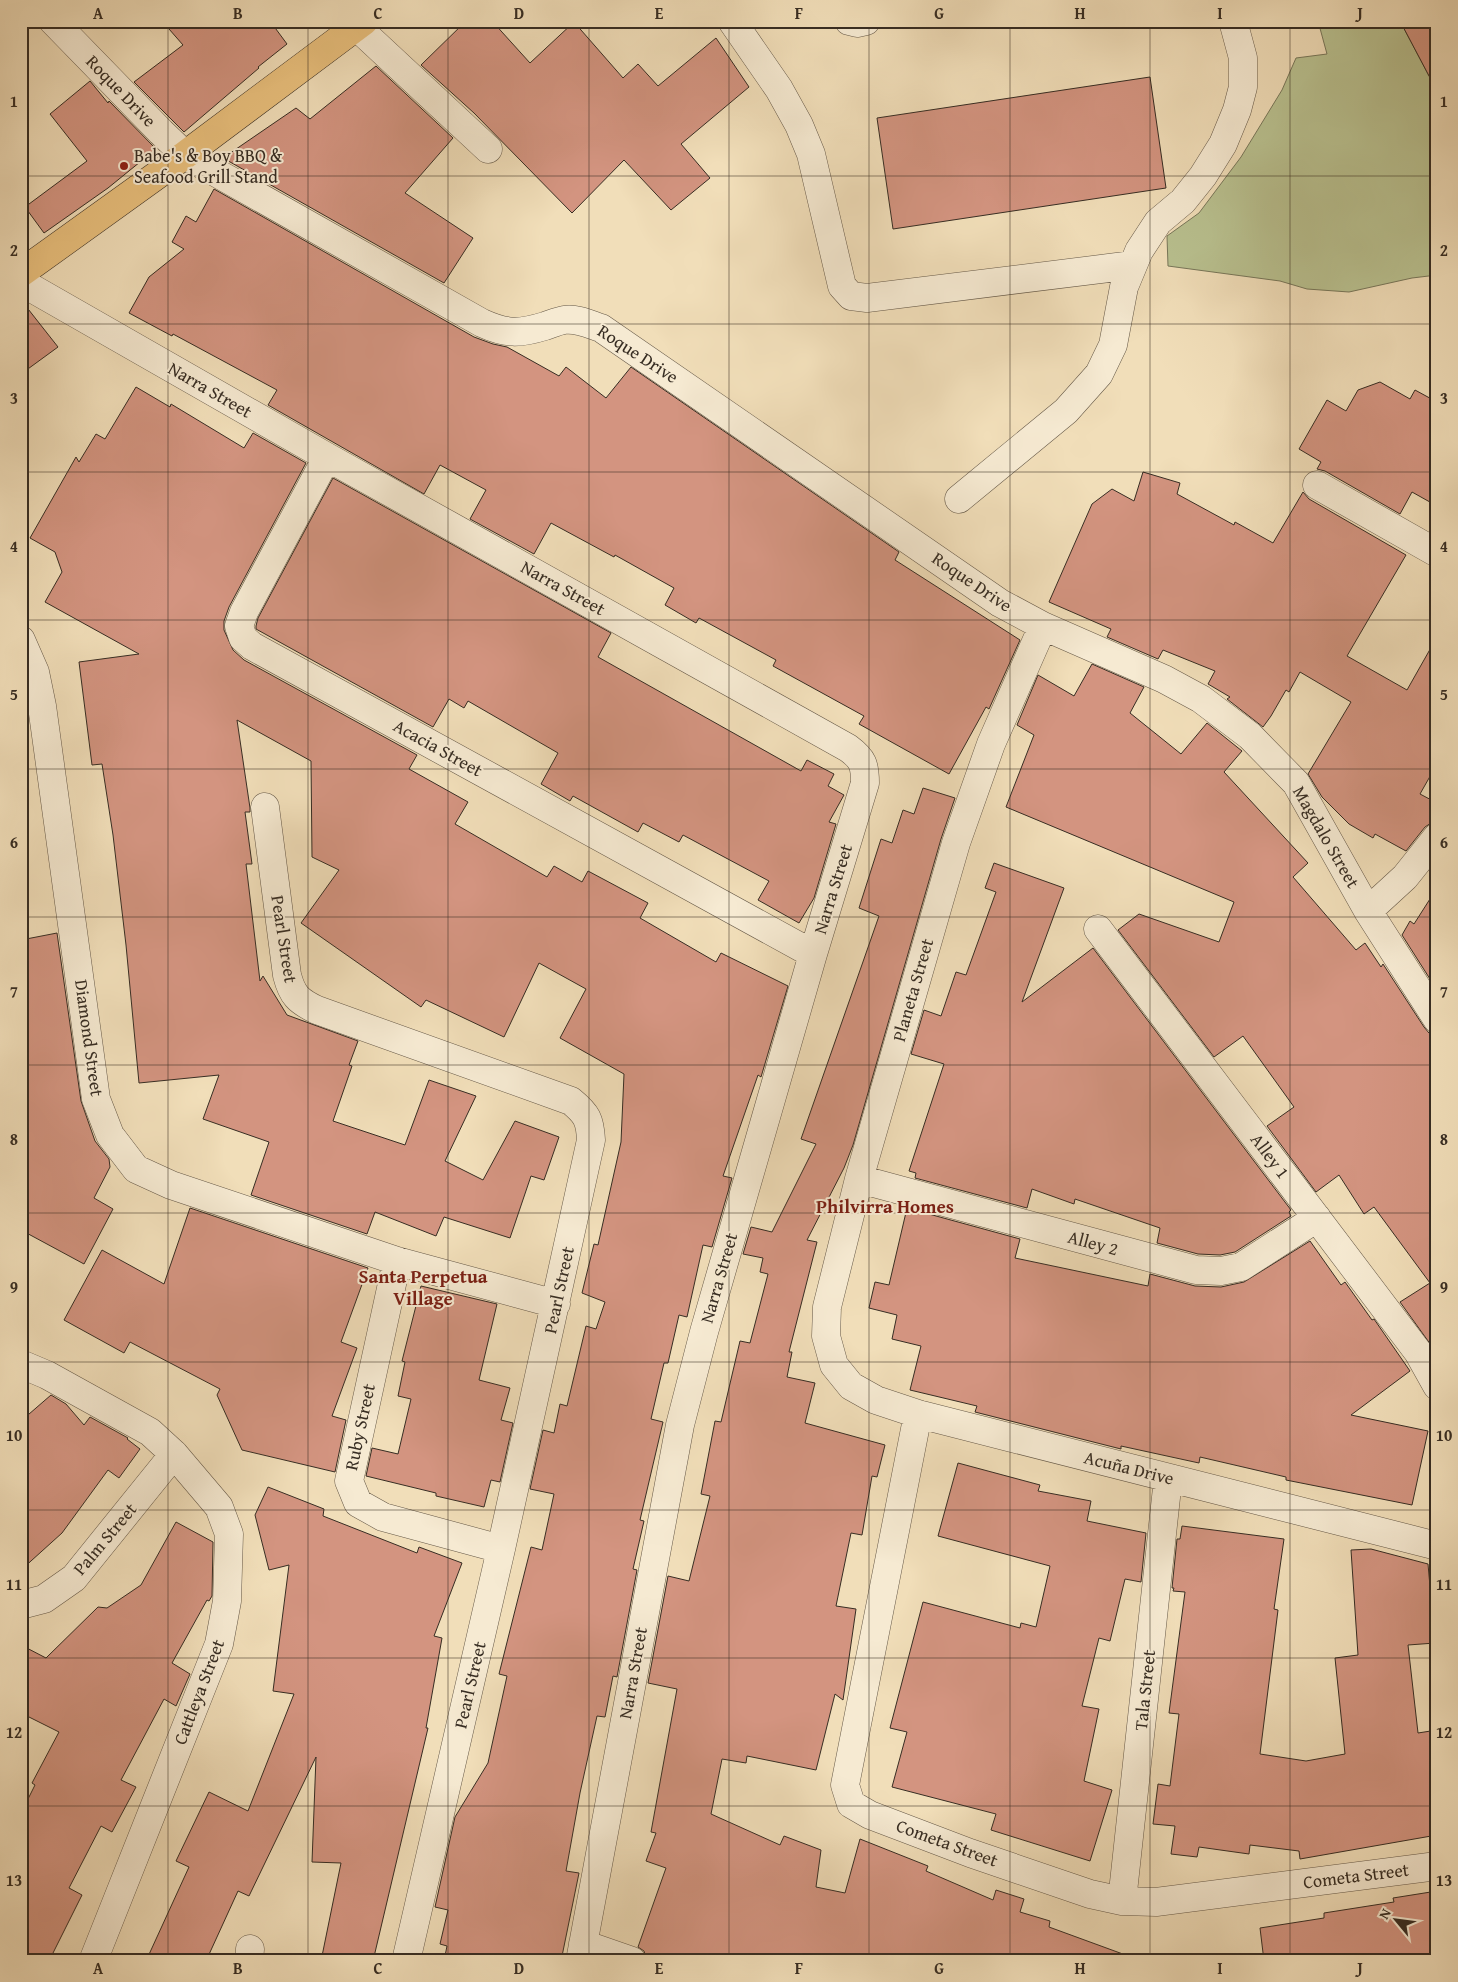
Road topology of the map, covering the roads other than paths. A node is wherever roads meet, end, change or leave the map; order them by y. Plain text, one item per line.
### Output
1 (53, 21) edge
2 (732, 21) edge
3 (849, 21) edge
4 (866, 21) edge
5 (1233, 21) edge
6 (361, 24) edge
7 (488, 149) dead end
8 (186, 155) junction
9 (1133, 265) junction
10 (21, 273) edge
11 (21, 282) edge
12 (328, 457) junction
13 (1317, 485) dead end
14 (959, 499) dead end
15 (1437, 553) edge
16 (1043, 626) junction
17 (21, 640) edge
18 (265, 808) dead end
19 (1437, 836) edge
20 (1368, 911) junction
21 (1098, 929) dead end
22 (813, 954) junction
23 (1437, 1019) edge
24 (859, 1179) junction
25 (1317, 1218) junction
26 (397, 1261) junction
27 (556, 1304) junction
28 (21, 1364) edge
29 (834, 1365) joint
30 (1437, 1386) edge
31 (918, 1414) junction
32 (174, 1454) junction
33 (1168, 1478) junction
34 (1437, 1546) edge
35 (501, 1549) junction
36 (21, 1605) edge
37 (1437, 1866) edge
38 (1122, 1901) junction
39 (581, 1952) edge
40 (93, 1961) edge
41 (406, 1961) edge
42 (632, 1961) edge

1 - 8 street, Roque Drive
2 - 9 street
3 - 4 street
5 - 9 street
6 - 7 street
6 - 8 main road
8 - 10 main road
8 - 16 street, Roque Drive
9 - 14 street
11 - 12 street, Narra Street
12 - 22 street, Narra Street
12 - 22 street, Acacia Street
13 - 15 street
16 - 20 street, Magdalo Street
16 - 24 street, Planeta Street
17 - 26 street, Diamond Street
18 - 27 street, Pearl Street
19 - 20 street
20 - 23 street, Magdalo Street
21 - 25 street, Alley 1
22 - 39 street, Narra Street
24 - 25 street, Alley 2
24 - 29 street, Planeta Street
25 - 30 street, Alley 1
26 - 27 street, Diamond Street
26 - 35 street, Ruby Street
27 - 35 street, Pearl Street
28 - 32 street, Cattleya Street
29 - 31 street, Acuña Drive
31 - 33 street, Acuña Drive
31 - 38 street, Cometa Street
32 - 36 street, Palm Street
32 - 40 street, Cattleya Street
33 - 34 street, Acuña Drive
33 - 38 street, Tala Street
35 - 41 street, Pearl Street
37 - 38 street, Cometa Street
39 - 42 street

